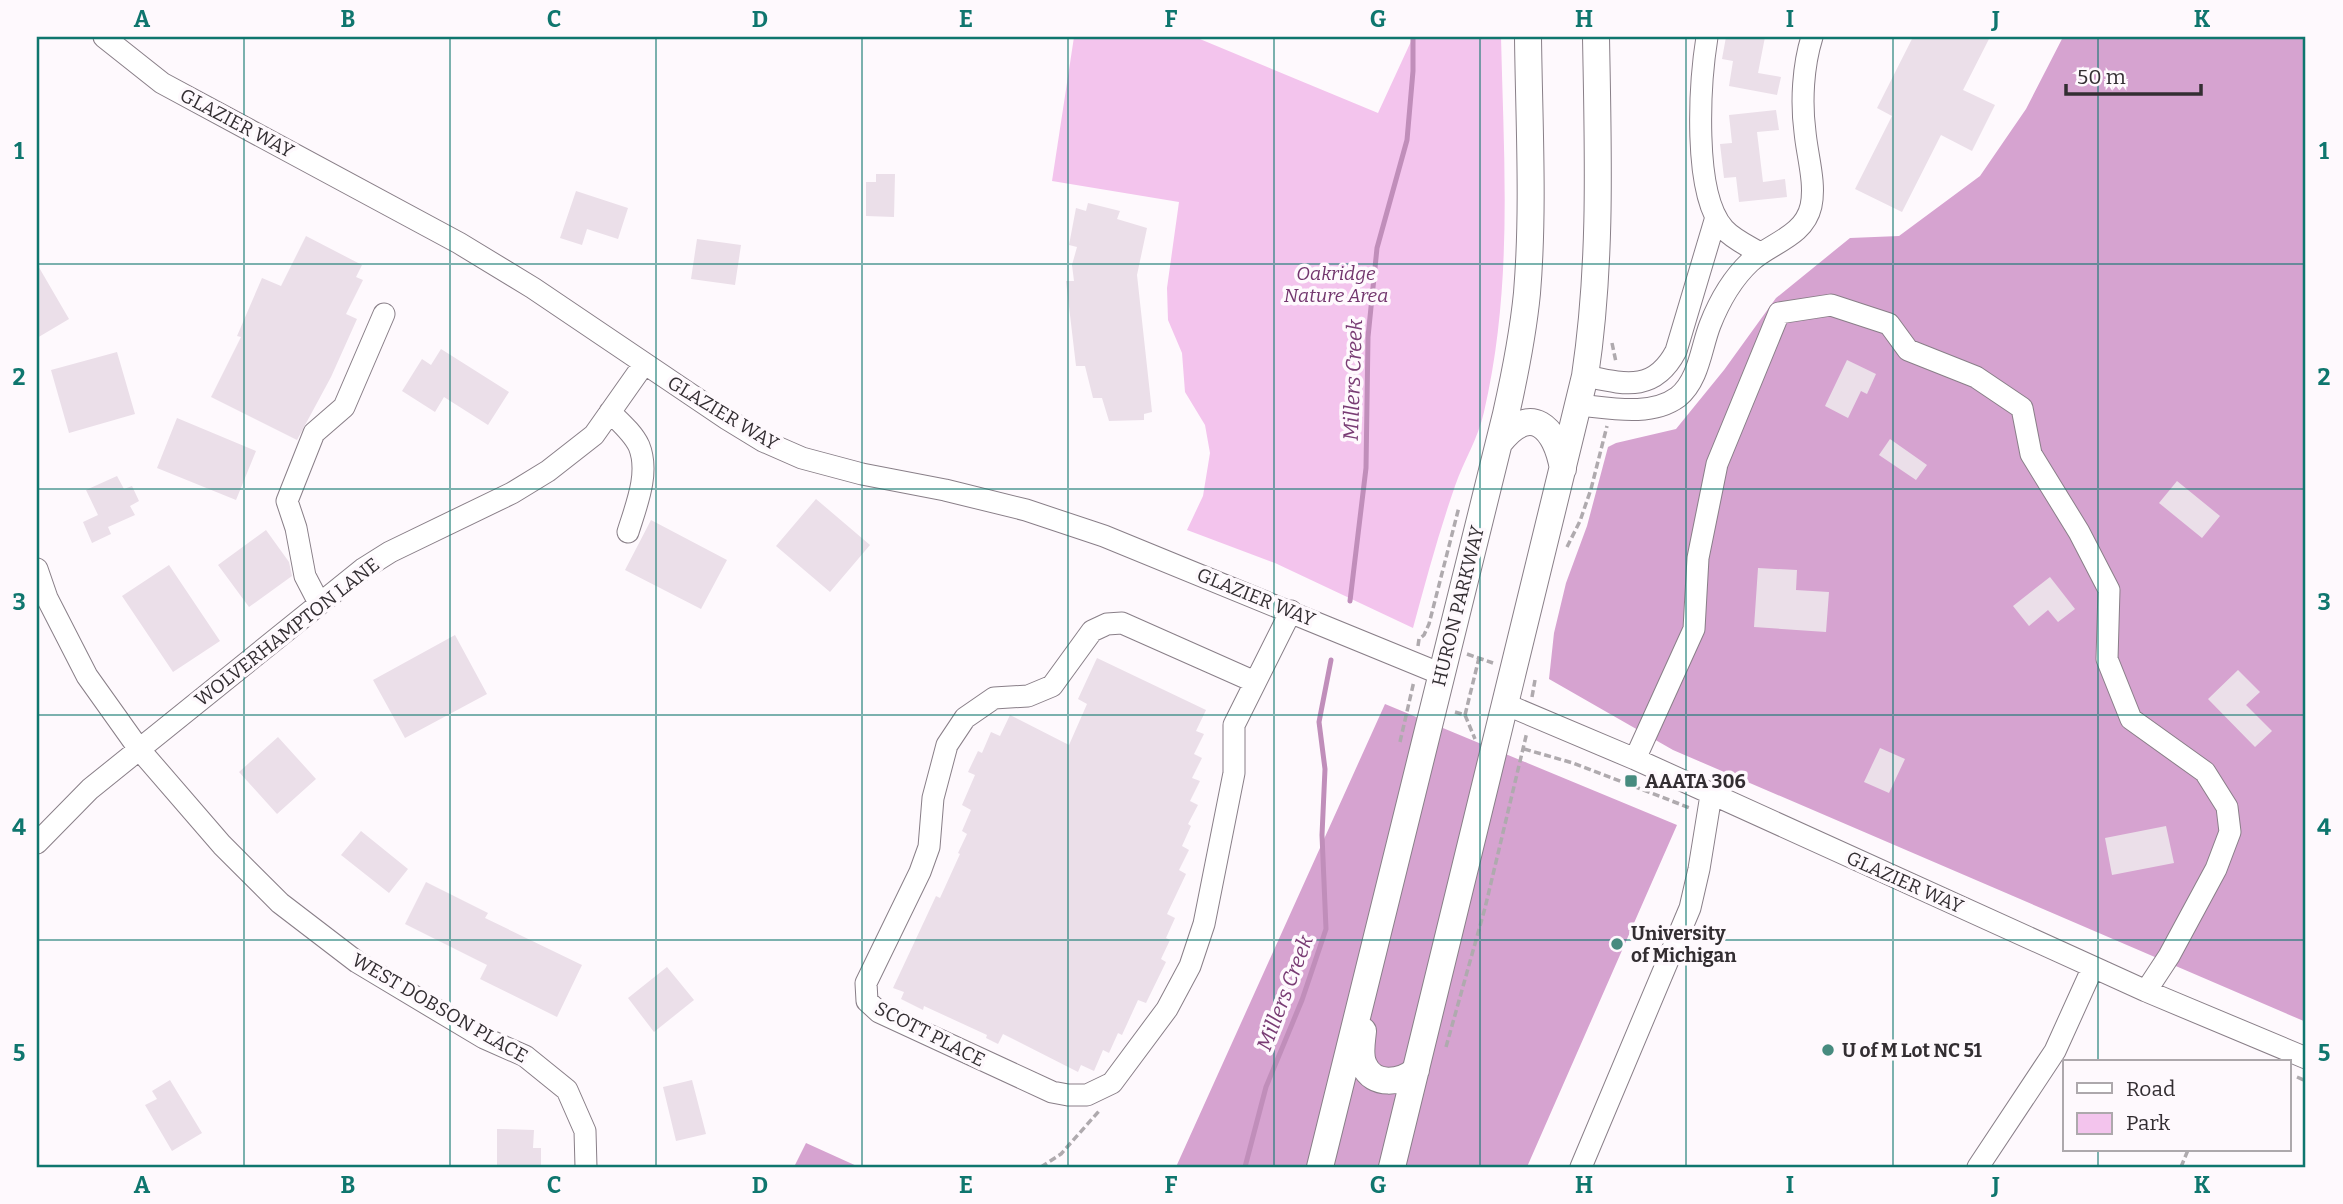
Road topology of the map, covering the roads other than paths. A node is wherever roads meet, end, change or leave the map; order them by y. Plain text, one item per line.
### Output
1 (104, 37) edge
2 (1528, 37) edge
3 (1596, 37) edge
4 (1707, 37) edge
5 (1816, 39) edge
6 (1716, 218) junction
7 (1760, 253) junction
8 (384, 314) dead end
9 (644, 364) junction
10 (1585, 376) junction
11 (1579, 405) junction
12 (610, 412) junction
13 (1499, 443) junction
14 (1563, 470) junction
15 (628, 532) dead end
16 (37, 569) edge
17 (319, 603) junction
18 (1292, 611) junction
19 (1441, 674) junction
20 (1255, 682) junction
21 (1505, 704) junction
22 (139, 749) junction
23 (1635, 759) junction
24 (1711, 794) junction
25 (37, 843) edge
26 (2093, 967) junction
27 (1367, 977) junction
28 (2146, 991) junction
29 (2306, 1058) edge
30 (1416, 1070) junction
31 (586, 1167) edge
32 (1320, 1167) edge
33 (1392, 1167) edge
34 (1581, 1167) edge
35 (1978, 1167) edge

1 - 9 street, GLAZIER WAY
2 - 13 main road, HURON PARKWAY
3 - 10 main road
4 - 6 street
5 - 7 street
6 - 7 street
6 - 10 street
7 - 11 street
8 - 17 street
9 - 12 street, WOLVERHAMPTON LANE
9 - 18 street, GLAZIER WAY
10 - 11 main road
11 - 14 main road
12 - 15 street
12 - 17 street, WOLVERHAMPTON LANE
13 - 14 main road
13 - 19 main road, HURON PARKWAY
14 - 21 main road
16 - 22 street, WEST DOBSON PLACE
17 - 22 street, WOLVERHAMPTON LANE
18 - 19 street, GLAZIER WAY
18 - 20 street
19 - 27 main road, HURON PARKWAY
20 - 20 street, SCOTT PLACE
21 - 23 street, GLAZIER WAY
21 - 30 main road
22 - 25 street, WOLVERHAMPTON LANE
22 - 31 street, WEST DOBSON PLACE
23 - 24 street, GLAZIER WAY
23 - 28 street
24 - 26 street, GLAZIER WAY
24 - 34 street
26 - 28 street, GLAZIER WAY
26 - 35 street
27 - 30 main road
27 - 32 main road, HURON PARKWAY
28 - 29 street, GLAZIER WAY
30 - 33 main road

